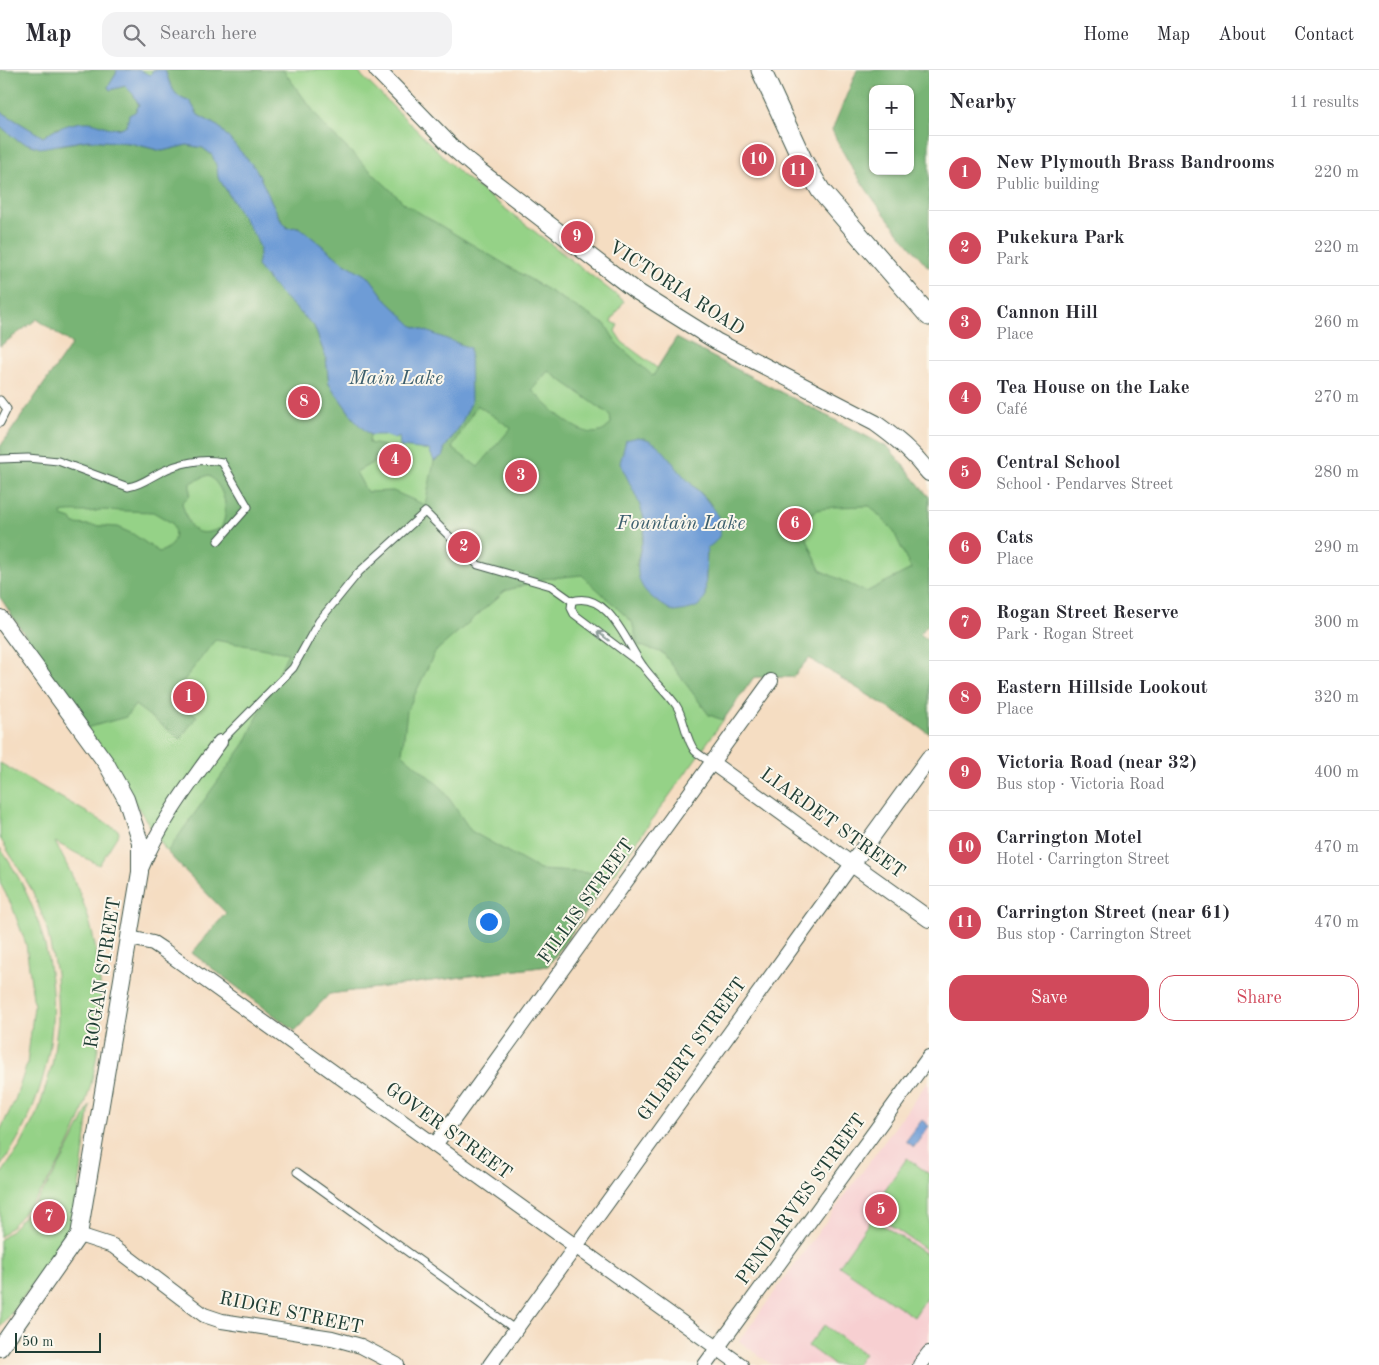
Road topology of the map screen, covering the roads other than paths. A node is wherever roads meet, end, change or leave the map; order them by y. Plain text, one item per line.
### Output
1 (377, 70) edge
2 (761, 70) edge
3 (929, 316) edge
4 (0, 400) edge
5 (0, 423) edge
6 (0, 459) edge
7 (929, 473) edge
8 (218, 542) dead end
9 (572, 601) junction
10 (0, 618) edge
11 (642, 665) junction
12 (771, 681) dead end
13 (220, 742) joint
14 (929, 758) edge
15 (711, 762) junction
16 (852, 864) junction
17 (140, 872) junction
18 (929, 920) edge
19 (130, 938) junction
20 (929, 1057) edge
21 (435, 1145) junction
22 (297, 1172) dead end
23 (79, 1235) junction
24 (577, 1247) junction
25 (516, 1330) junction
26 (0, 1348) edge
27 (718, 1349) junction
28 (929, 1353) edge
29 (397, 1365) edge
30 (490, 1365) edge
31 (706, 1365) edge
32 (741, 1365) edge
33 (920, 1365) edge

1 - 7 street, VICTORIA ROAD
2 - 3 main road
4 - 5 lane
6 - 8 lane
11 -> 9 lane
9 - 11 lane
9 - 13 lane
10 - 17 street, ROGAN STREET
11 - 15 lane
12 - 15 street, FILLIS STREET
13 - 17 street
14 - 16 street, GILBERT STREET
15 - 16 street, LIARDET STREET
15 - 21 street, FILLIS STREET
16 - 18 street, LIARDET STREET
16 - 24 street, GILBERT STREET
17 - 19 street, ROGAN STREET
19 - 21 street, GOVER STREET
19 - 23 street, ROGAN STREET
20 - 27 street, PENDARVES STREET
21 - 24 street, GOVER STREET
22 - 25 lane
23 - 26 street, ROGAN STREET
23 - 29 street, RIDGE STREET
24 - 25 street, GILBERT STREET
24 - 27 street, GOVER STREET
25 - 30 street, GILBERT STREET
27 - 31 street, PENDARVES STREET
27 - 32 street, GOVER STREET
28 - 33 street

